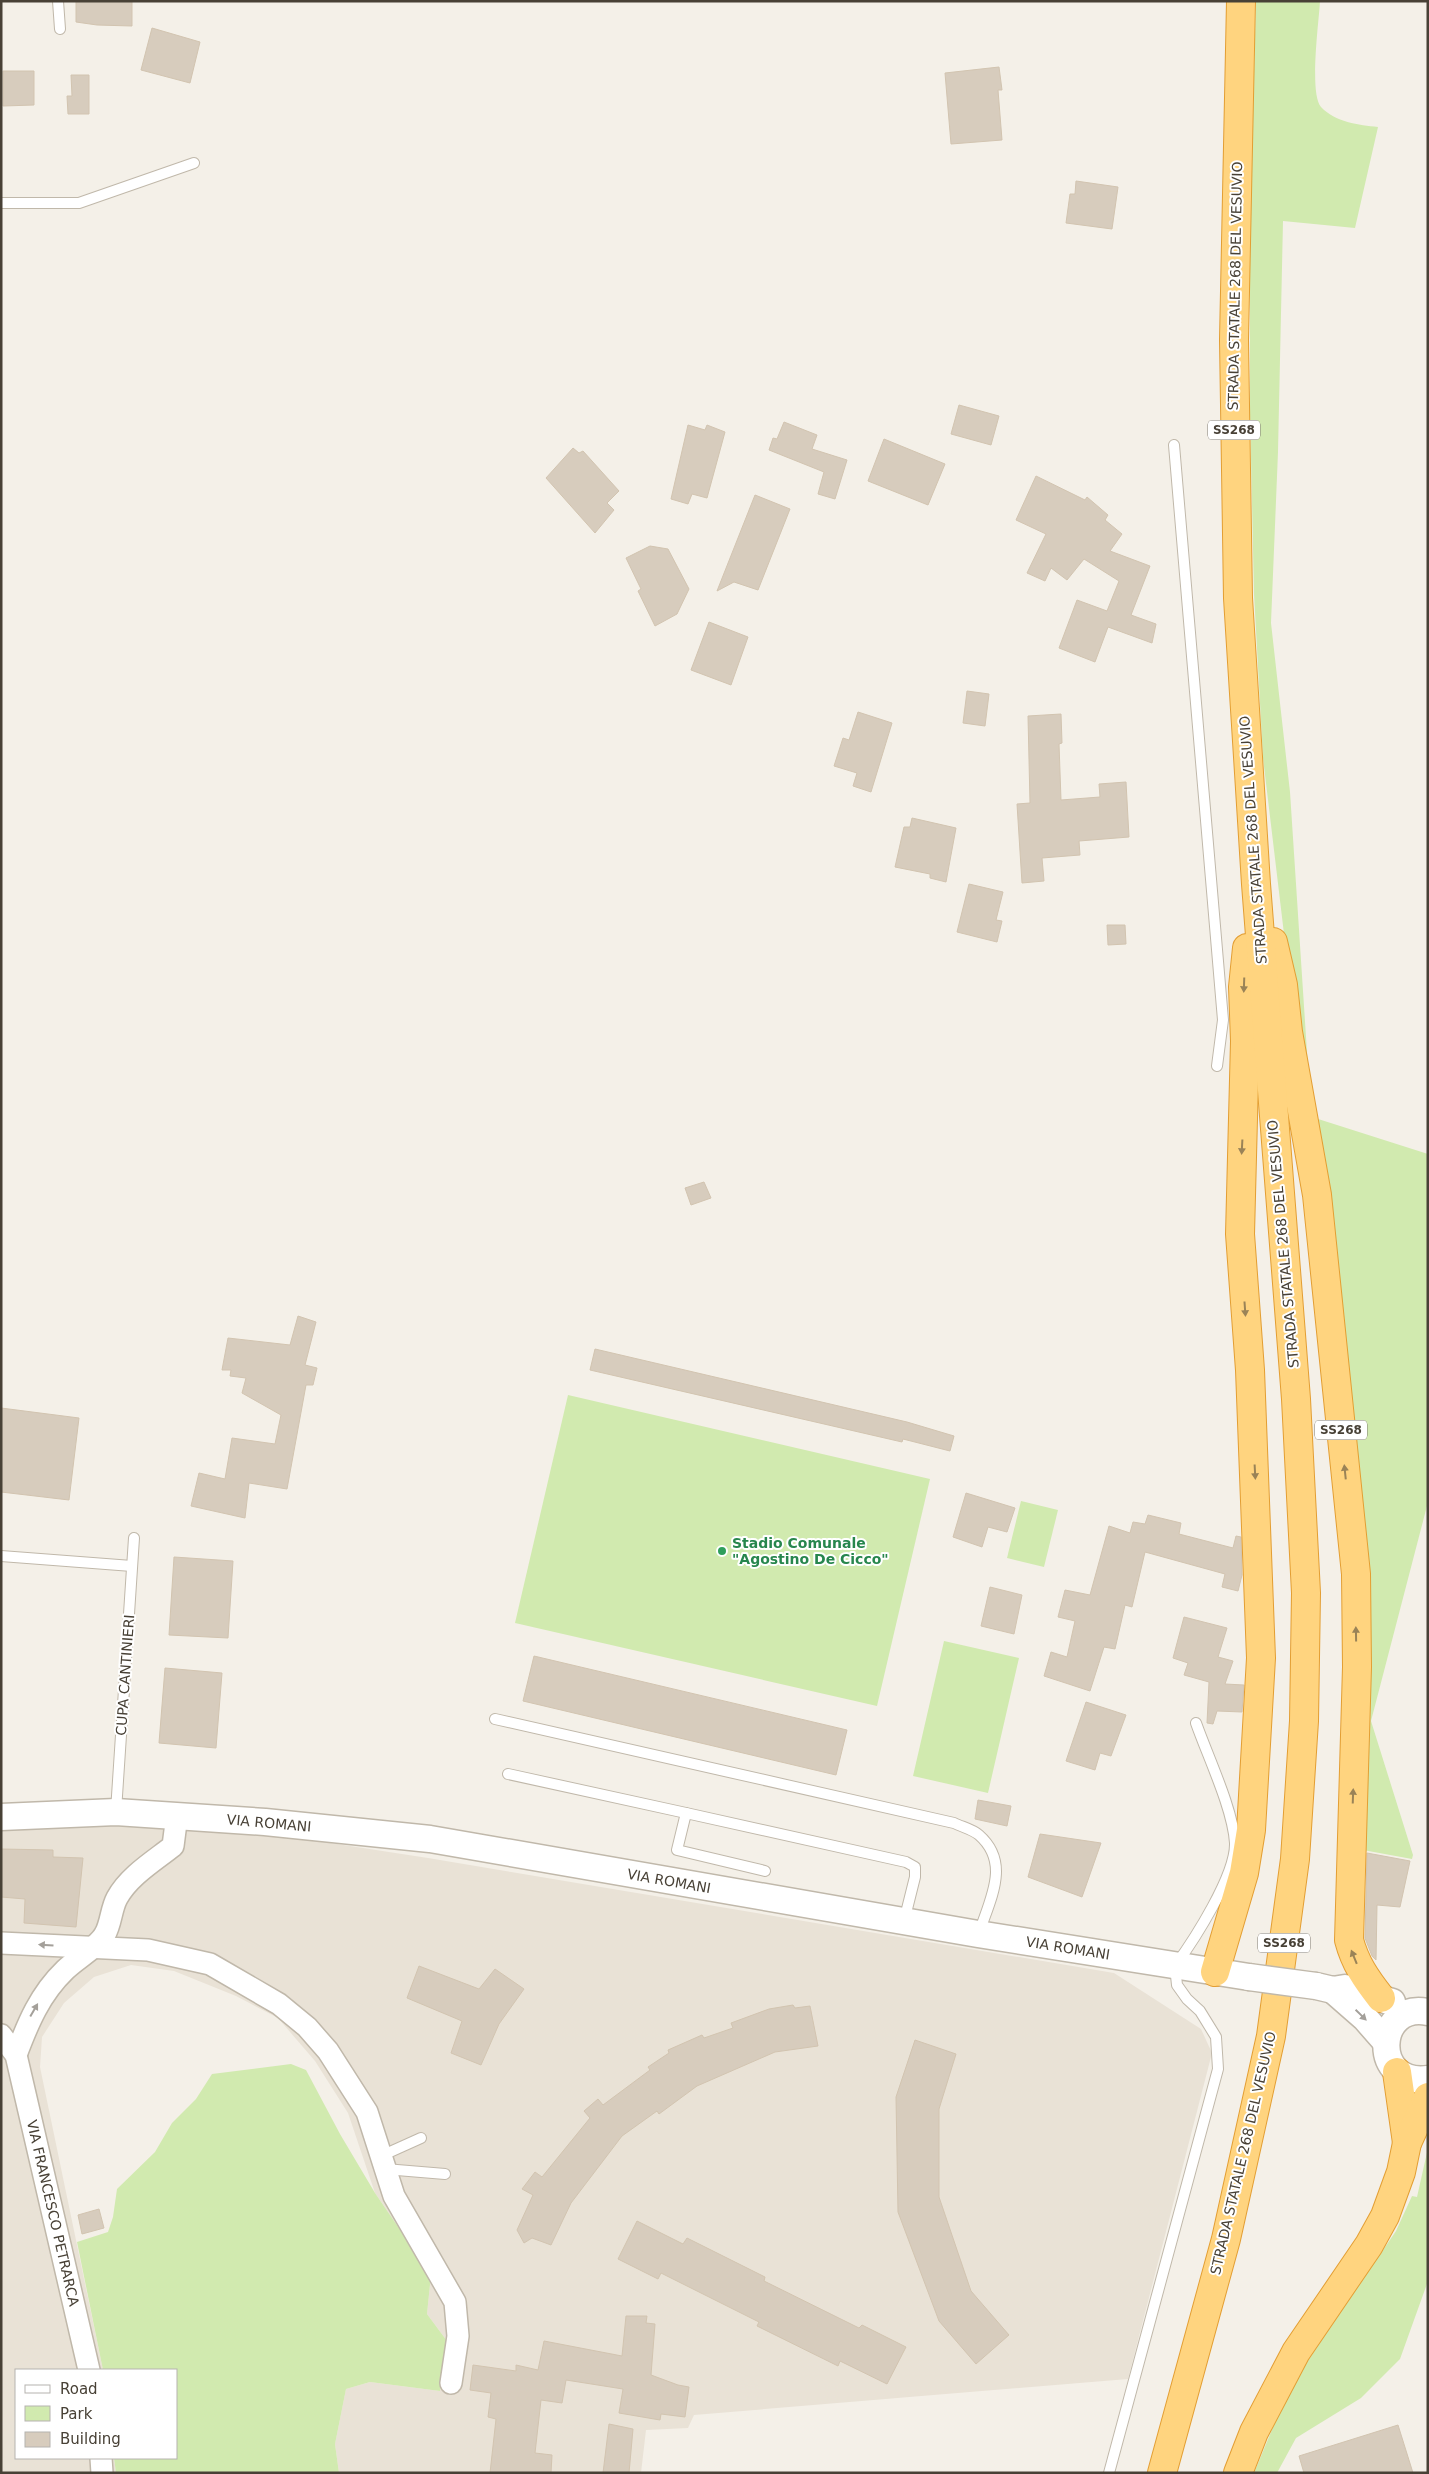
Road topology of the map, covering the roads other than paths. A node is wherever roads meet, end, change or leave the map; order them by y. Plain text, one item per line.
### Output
1 (58, 1) edge
2 (1241, 1) edge
3 (60, 29) dead end
4 (194, 163) dead end
5 (1, 202) edge
6 (1174, 445) dead end
7 (1255, 872) junction
8 (1217, 1066) dead end
9 (134, 1538) dead end
10 (1, 1556) edge
11 (132, 1566) junction
12 (495, 1719) dead end
13 (1196, 1723) dead end
14 (508, 1774) dead end
15 (116, 1812) junction
16 (686, 1813) junction
17 (178, 1815) junction
18 (1, 1817) edge
19 (765, 1871) dead end
20 (904, 1921) junction
21 (978, 1934) junction
22 (1, 1942) edge
23 (90, 1948) junction
24 (1174, 1966) junction
25 (1215, 1972) junction
26 (1324, 1988) junction
27 (1382, 1998) junction
28 (1421, 2012) edge
29 (1, 2035) edge
30 (1386, 2042) junction
31 (16, 2055) junction
32 (1397, 2072) junction
33 (1428, 2079) edge
34 (1428, 2097) edge
35 (421, 2138) dead end
36 (1407, 2143) junction
37 (382, 2162) junction
38 (445, 2174) dead end
39 (89, 2369) edge
40 (451, 2383) dead end
41 (101, 2459) edge
42 (102, 2473) edge
43 (1109, 2473) edge
44 (1162, 2473) edge
45 (1238, 2473) edge

1 - 3 lane
2 - 7 highway, STRADA STATALE 268 DEL VESUVIO / SS268
4 - 5 lane
6 - 8 lane
7 -> 25 highway, SS268
27 -> 7 highway, SS268
7 - 44 highway, STRADA STATALE 268 DEL VESUVIO / SS268
9 - 11 lane, CUPA CANTINIERI
10 - 11 lane
11 - 15 lane, CUPA CANTINIERI
12 - 21 lane
13 - 24 lane
14 - 16 lane
15 - 17 street, VIA ROMANI
15 - 18 street, VIA ROMANI
16 - 19 lane
16 - 20 lane
17 - 20 street, VIA ROMANI
17 - 23 street
20 - 21 street, VIA ROMANI
21 - 24 street, VIA ROMANI
23 -> 22 street
31 -> 23 street
23 - 37 street
24 - 25 street, VIA ROMANI
24 - 43 lane
25 - 26 street, VIA ROMANI, bridge
26 - 27 street, VIA ROMANI
26 -> 30 street
27 - 28 street, VIA ROMANI
28 - 30 street
29 - 31 street, VIA FRANCESCO PETRARCA
30 - 32 street
31 - 39 street, VIA FRANCESCO PETRARCA
32 - 33 street
32 - 36 highway
34 - 36 highway
35 - 37 lane
36 - 45 highway
37 - 38 lane
37 - 40 street
41 - 42 street

